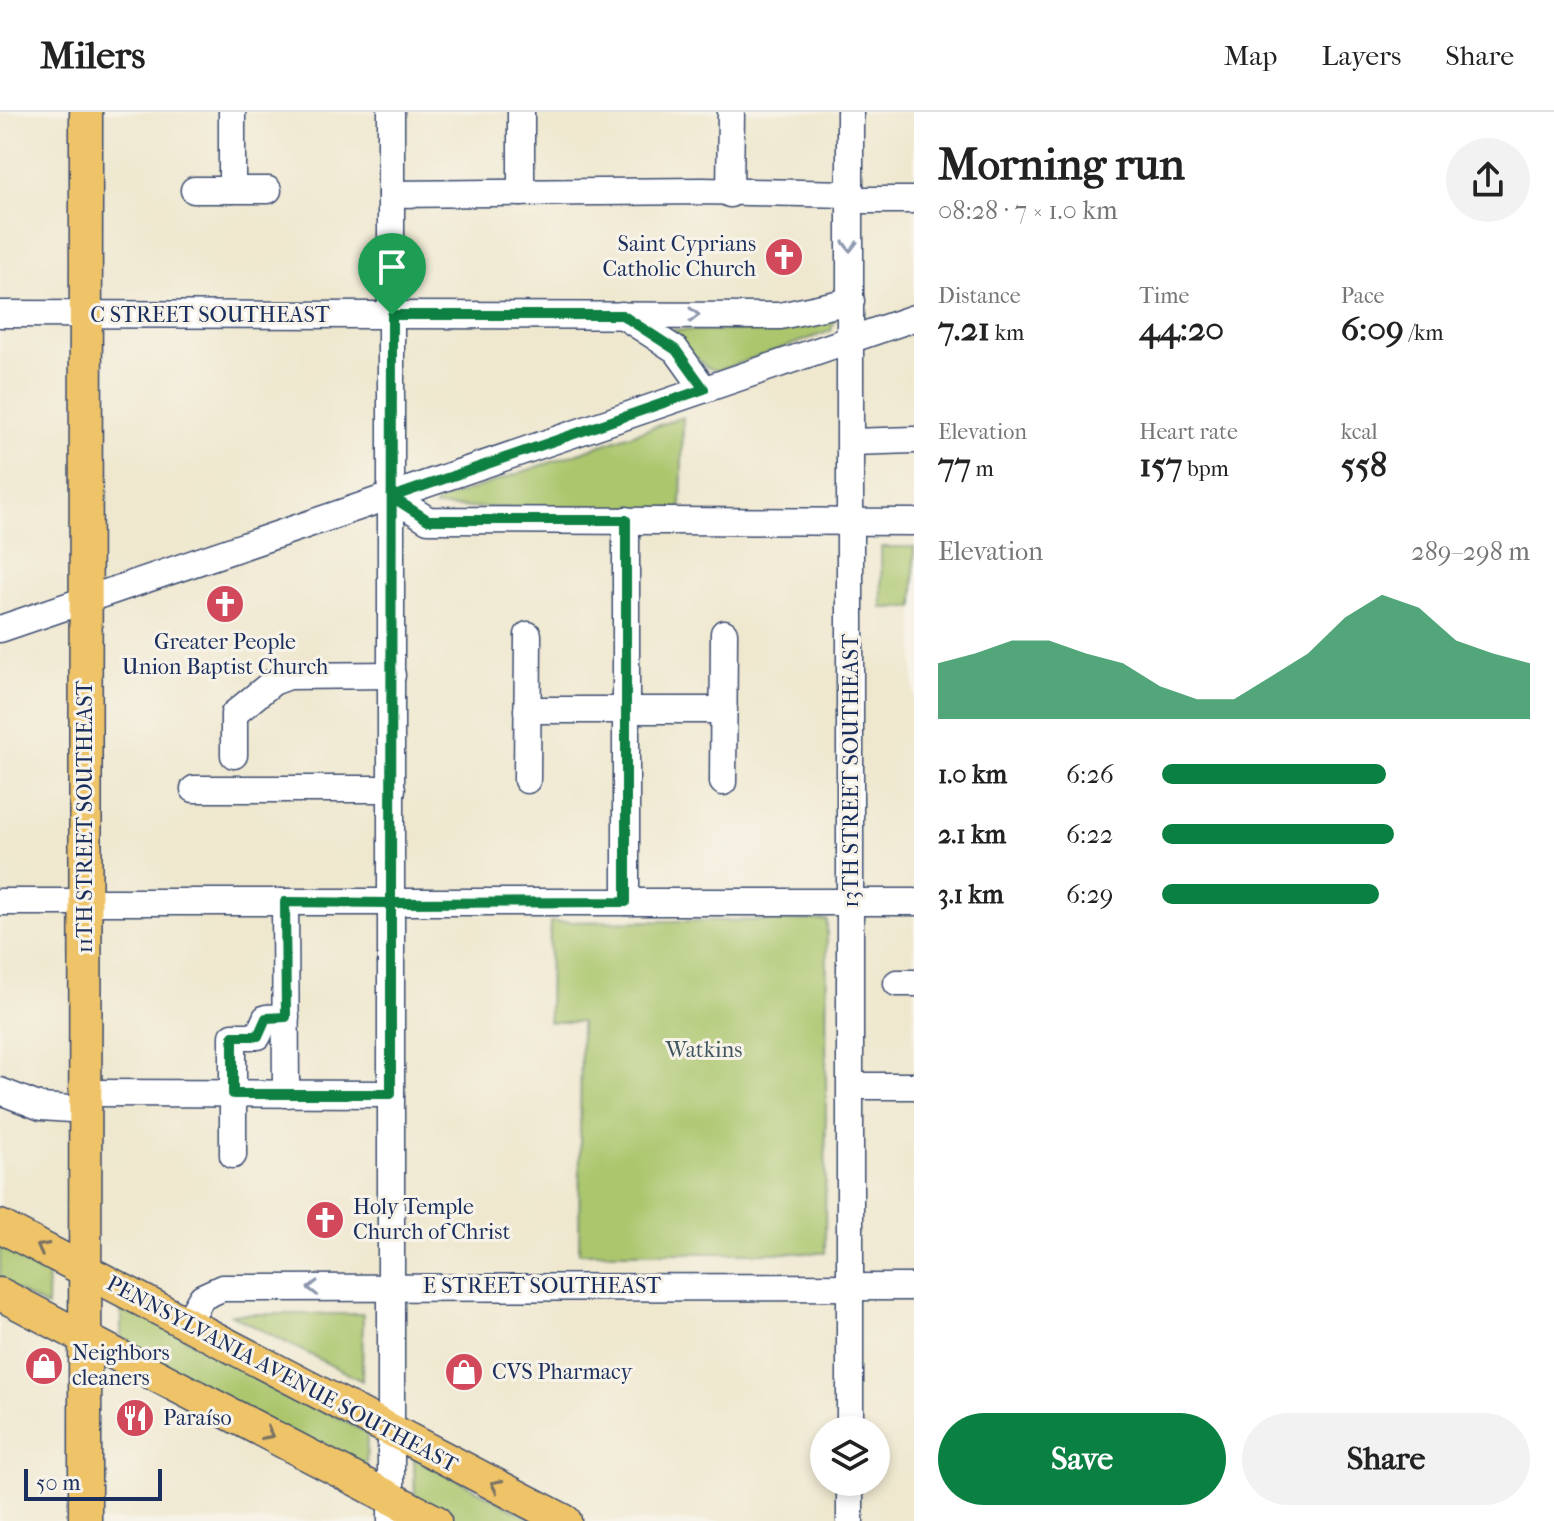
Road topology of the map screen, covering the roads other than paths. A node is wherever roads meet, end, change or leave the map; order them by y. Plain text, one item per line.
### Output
1 (86, 112) edge
2 (232, 112) edge
3 (391, 112) edge
4 (521, 112) edge
5 (731, 112) edge
6 (850, 112) edge
7 (194, 190) dead end
8 (232, 190) junction
9 (268, 190) dead end
10 (521, 193) junction
11 (391, 194) junction
12 (730, 194) junction
13 (850, 197) junction
14 (914, 200) edge
15 (851, 301) junction
16 (0, 314) edge
17 (86, 314) junction
18 (392, 315) junction
19 (622, 315) junction
20 (914, 318) edge
21 (851, 339) junction
22 (704, 389) junction
23 (914, 440) edge
24 (851, 442) junction
25 (392, 497) junction
26 (626, 520) junction
27 (851, 521) junction
28 (914, 522) edge
29 (85, 600) junction
30 (0, 629) edge
31 (724, 633) dead end
32 (528, 635) dead end
33 (392, 675) junction
34 (527, 710) junction
35 (626, 710) junction
36 (724, 710) junction
37 (234, 755) dead end
38 (527, 780) dead end
39 (723, 782) dead end
40 (194, 789) dead end
41 (392, 789) junction
42 (0, 902) edge
43 (85, 902) junction
44 (285, 902) junction
45 (626, 902) junction
46 (850, 902) junction
47 (914, 902) edge
48 (391, 903) junction
49 (286, 1017) junction
50 (851, 1086) junction
51 (914, 1086) edge
52 (0, 1091) edge
53 (233, 1094) junction
54 (286, 1094) junction
55 (391, 1094) junction
56 (85, 1102) junction
57 (233, 1155) dead end
58 (0, 1226) edge
59 (85, 1270) junction
60 (391, 1287) junction
61 (850, 1287) junction
62 (914, 1287) edge
63 (4, 1303) edge
64 (187, 1323) junction
65 (85, 1338) junction
66 (850, 1416) edge
67 (391, 1430) junction
68 (850, 1496) edge
69 (391, 1510) edge
70 (85, 1521) edge
71 (435, 1521) edge
72 (565, 1521) edge
73 (850, 1521) edge

1 - 17 main road, 11TH STREET SOUTHEAST
2 - 8 street
3 - 11 street
4 - 10 street
5 - 12 street
6 - 13 street, 13TH STREET SOUTHEAST
7 - 8 street
8 - 9 street
10 - 11 street
10 - 12 street
11 - 18 street
12 - 13 street
13 - 14 street
13 -> 15 street, 13TH STREET SOUTHEAST
19 -> 15 street, C STREET SOUTHEAST
15 - 21 street, 13TH STREET SOUTHEAST
16 - 17 street, C STREET SOUTHEAST
17 - 18 street, C STREET SOUTHEAST
17 - 29 main road, 11TH STREET SOUTHEAST
18 - 19 street, C STREET SOUTHEAST
18 - 25 street
19 - 22 street
20 - 21 street
21 - 22 street
21 - 24 street, 13TH STREET SOUTHEAST
22 - 25 street
23 - 24 street
24 - 27 street, 13TH STREET SOUTHEAST
25 - 26 street
25 - 29 street
25 - 33 street
26 - 27 street
26 - 35 street
27 - 28 street
27 - 46 street, 13TH STREET SOUTHEAST
29 - 30 street
29 - 43 main road, 11TH STREET SOUTHEAST
31 - 36 street
32 - 34 street
33 - 37 street
33 - 41 street
34 - 35 street
34 - 38 street
35 - 36 street
35 - 45 street
36 - 39 street
40 - 41 street
41 - 48 street
42 - 43 street
43 - 44 street
43 - 56 main road, 11TH STREET SOUTHEAST
44 - 48 street
44 - 49 street
45 - 46 street
45 - 48 street
46 - 47 street
46 - 50 street, 13TH STREET SOUTHEAST
48 - 55 street
49 - 53 street
49 - 54 street
50 - 51 street
50 - 61 street, 13TH STREET SOUTHEAST
52 - 56 street
53 - 54 street
53 - 56 street
53 - 57 street
54 - 55 street
55 - 60 street
56 - 59 main road, 11TH STREET SOUTHEAST
59 -> 58 main road, PENNSYLVANIA AVENUE SOUTHEAST
59 - 64 main road, PENNSYLVANIA AVENUE SOUTHEAST
59 - 65 main road, 11TH STREET SOUTHEAST
60 - 61 street, E STREET SOUTHEAST
60 -> 64 street, E STREET SOUTHEAST
60 - 67 street
61 - 62 street, E STREET SOUTHEAST
61 - 66 street, 13TH STREET SOUTHEAST
63 - 65 main road
64 - 67 main road, PENNSYLVANIA AVENUE SOUTHEAST
65 -> 69 main road
65 - 70 main road, 11TH STREET SOUTHEAST
67 - 69 street
72 -> 67 main road, PENNSYLVANIA AVENUE SOUTHEAST
68 - 73 street
69 - 71 main road

